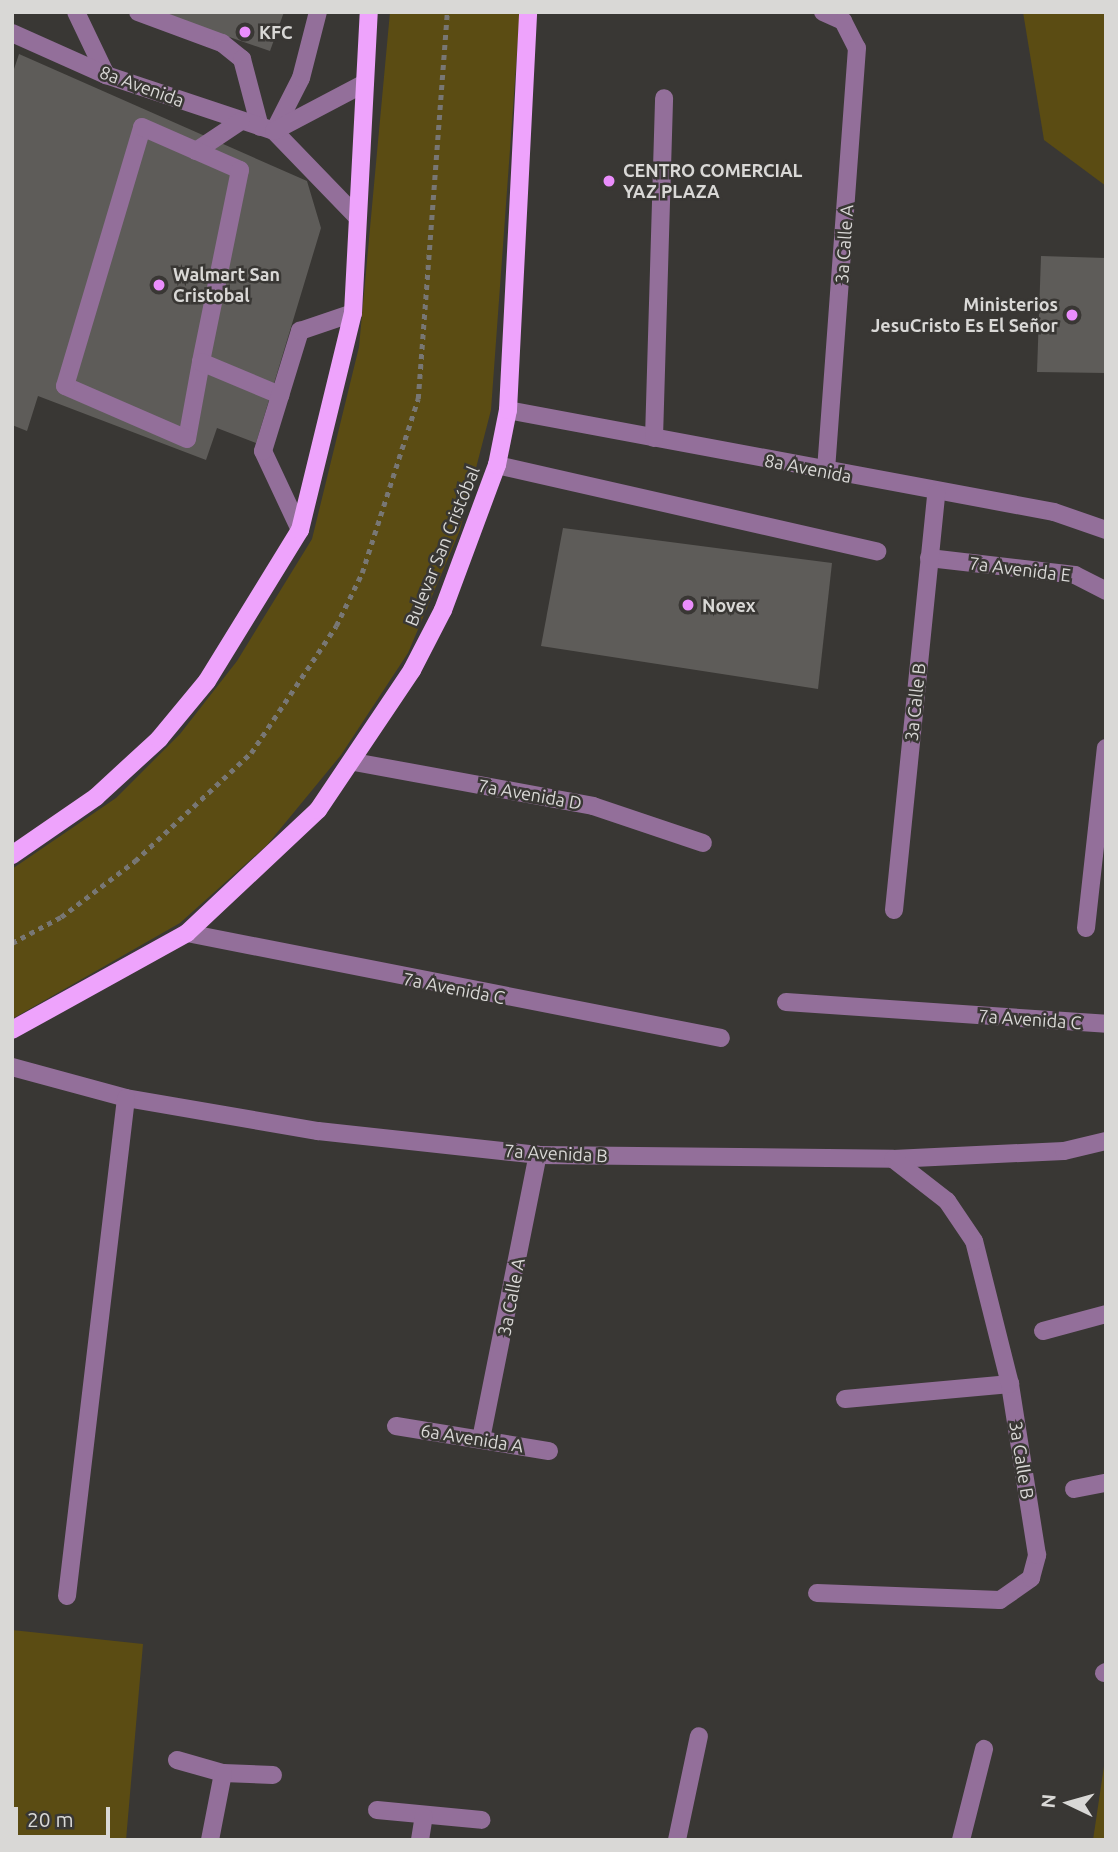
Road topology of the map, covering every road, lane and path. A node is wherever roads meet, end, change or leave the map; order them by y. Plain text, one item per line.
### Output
1 (76, 12) edge
2 (138, 12) edge
3 (317, 12) edge
4 (369, 12) edge
5 (528, 12) edge
6 (823, 12) edge
7 (12, 33) edge
8 (106, 75) junction
9 (365, 83) junction
10 (664, 98) dead end
11 (241, 121) junction
12 (267, 129) junction
13 (196, 151) junction
14 (357, 217) junction
15 (353, 313) junction
16 (201, 362) junction
17 (281, 395) junction
18 (509, 410) junction
19 (654, 438) junction
20 (497, 465) junction
21 (826, 471) junction
22 (936, 493) junction
23 (300, 530) junction
24 (1106, 530) edge
25 (877, 551) dead end
26 (929, 558) junction
27 (1106, 591) edge
28 (1106, 748) edge
29 (354, 762) junction
30 (703, 843) dead end
31 (12, 855) edge
32 (894, 910) dead end
33 (1086, 928) dead end
34 (187, 933) junction
35 (786, 1002) dead end
36 (1106, 1024) edge
37 (12, 1030) edge
38 (721, 1038) dead end
39 (12, 1067) edge
40 (126, 1098) junction
41 (1106, 1142) edge
42 (538, 1155) junction
43 (893, 1159) junction
44 (1106, 1314) edge
45 (1043, 1331) dead end
46 (1010, 1384) junction
47 (845, 1399) dead end
48 (396, 1426) dead end
49 (481, 1439) junction
50 (549, 1451) dead end
51 (1106, 1483) edge
52 (1074, 1489) dead end
53 (817, 1593) dead end
54 (67, 1595) dead end
55 (699, 1736) dead end
56 (984, 1749) dead end
57 (177, 1760) dead end
58 (223, 1773) junction
59 (272, 1775) dead end
60 (377, 1810) dead end
61 (424, 1816) junction
62 (482, 1820) dead end
63 (210, 1840) edge
64 (420, 1840) edge
65 (677, 1840) edge
66 (961, 1840) edge

1 - 8 street
2 - 12 street
3 - 12 street
4 - 9 main road
5 - 18 main road, Bulevar San Cristóbal
6 - 21 street, 3a Calle A
7 - 8 street, 8a Avenida
8 - 11 street, 8a Avenida
9 - 12 street
9 - 14 main road
10 - 19 street
11 - 12 street, 8a Avenida
11 - 13 street
12 - 14 street, 8a Avenida
13 - 16 street
13 - 16 street
14 - 15 main road
15 - 17 street
15 - 23 main road
16 - 17 street
17 - 23 street
18 - 19 street, 8a Avenida
18 - 20 main road, Bulevar San Cristóbal
19 - 21 street, 8a Avenida
20 - 25 street
20 - 29 main road, Bulevar San Cristóbal
21 - 22 street, 8a Avenida
22 - 24 street, 8a Avenida
22 - 26 street, 3a Calle B
23 - 31 main road
26 - 27 street, 7a Avenida E
26 - 32 street, 3a Calle B
28 - 33 street
29 - 30 street, 7a Avenida D
29 - 34 main road, Bulevar San Cristóbal
34 - 37 main road, Bulevar San Cristóbal
34 - 38 street, 7a Avenida C
35 - 36 street, 7a Avenida C
39 - 40 street, 7a Avenida B
40 - 42 street, 7a Avenida B
40 - 54 street
41 - 43 street, 7a Avenida B
42 - 43 street, 7a Avenida B
42 - 49 street, 3a Calle A
43 - 46 street, 3a Calle B
44 - 45 street
46 - 47 street
46 - 53 street, 3a Calle B
48 - 49 street, 6a Avenida A
49 - 50 street, 6a Avenida A
51 - 52 street
55 - 65 street
56 - 66 street
57 - 58 street
58 - 59 street
58 - 63 street
60 - 61 street
61 - 62 street
61 - 64 street

